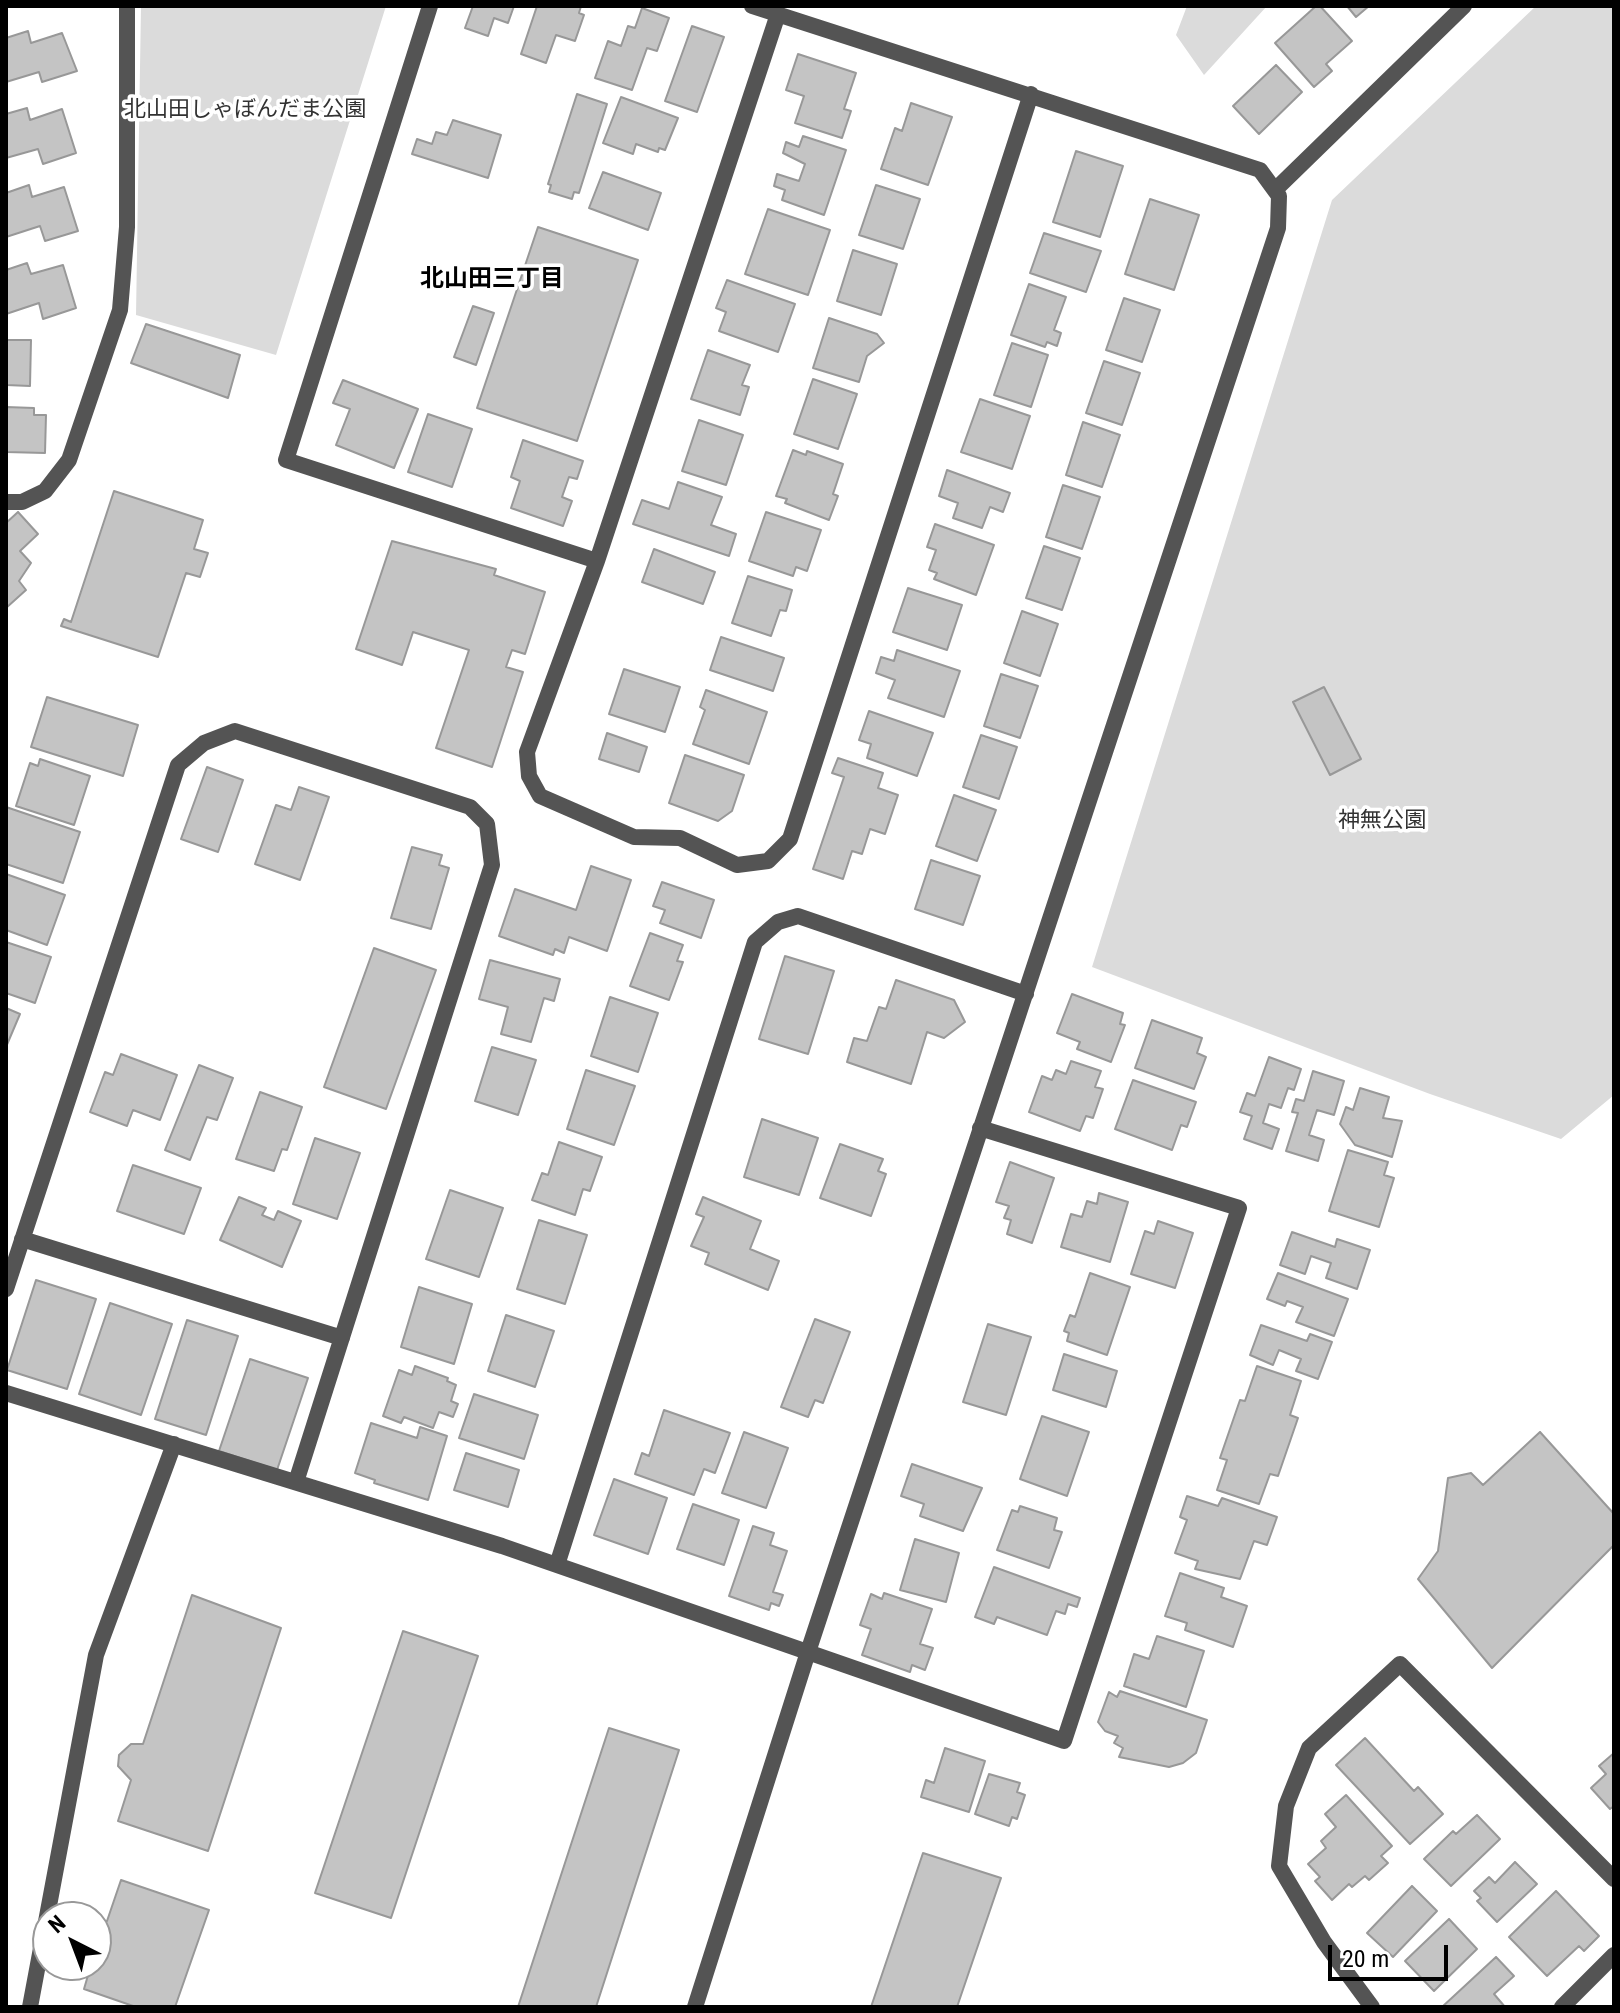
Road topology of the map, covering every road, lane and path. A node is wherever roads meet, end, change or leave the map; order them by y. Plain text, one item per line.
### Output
1 (127, 6) edge
2 (430, 6) edge
3 (752, 6) edge
4 (1464, 6) edge
5 (778, 14) junction
6 (1031, 94) junction
7 (1275, 190) junction
8 (6, 502) edge
9 (597, 561) junction
10 (1026, 994) junction
11 (980, 1128) junction
12 (22, 1239) junction
13 (6, 1289) edge
14 (342, 1338) junction
15 (6, 1393) edge
16 (174, 1444) junction
17 (296, 1482) junction
18 (557, 1565) junction
19 (808, 1652) junction
20 (1614, 1879) edge
21 (1614, 1955) edge
22 (30, 2007) edge
23 (695, 2007) edge
24 (1372, 2007) edge
25 (1562, 2007) edge

1 - 8 street
2 - 9 street
3 - 5 street
4 - 7 street
5 - 6 street
5 - 9 street
6 - 7 street
6 - 9 street
7 - 10 street
10 - 11 street
10 - 18 street
11 - 19 street
11 - 19 street
12 - 13 street
12 - 14 street
12 - 14 street
14 - 17 street
15 - 16 street
16 - 17 street
16 - 22 street
17 - 18 street
18 - 19 street
19 - 23 street
20 - 24 street
21 - 25 street

